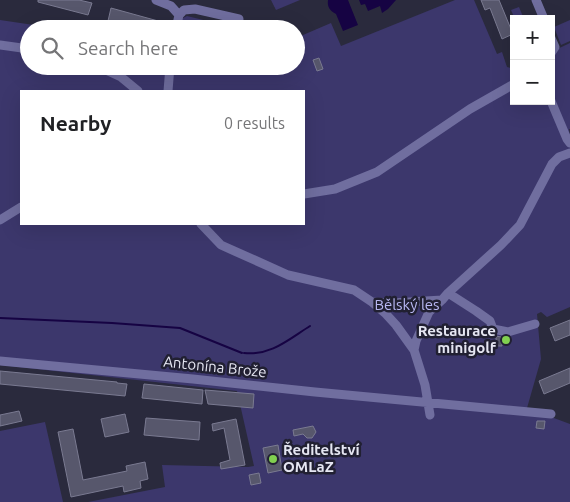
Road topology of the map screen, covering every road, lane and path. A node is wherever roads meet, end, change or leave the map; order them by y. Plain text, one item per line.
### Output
1 (156, 0) edge
2 (536, 0) edge
3 (179, 15) junction
4 (542, 15) edge
5 (239, 19) dead end
6 (178, 20) edge
7 (0, 45) edge
8 (20, 47) edge
9 (117, 75) edge
10 (169, 75) edge
11 (510, 86) edge
12 (137, 90) edge
13 (168, 90) edge
14 (553, 105) edge
15 (570, 143) edge
16 (570, 153) edge
17 (305, 194) edge
18 (20, 208) edge
19 (0, 220) edge
20 (202, 225) edge
21 (445, 297) junction
22 (372, 302) junction
23 (535, 324) dead end
24 (414, 350) junction
25 (0, 360) edge
26 (427, 402) junction
27 (551, 414) dead end
28 (430, 415) dead end

1 - 3 street
2 - 4 street
3 - 5 street
3 - 6 street
7 - 8 street
9 - 12 street
10 - 13 street
11 - 17 street
14 - 15 street
16 - 21 street
18 - 19 street
20 - 22 street
21 - 22 street
21 - 23 street
21 - 24 street
22 - 24 street
24 - 26 street
25 - 26 street, Antonína Brože
26 - 27 street, Antonína Brože
26 - 28 street

